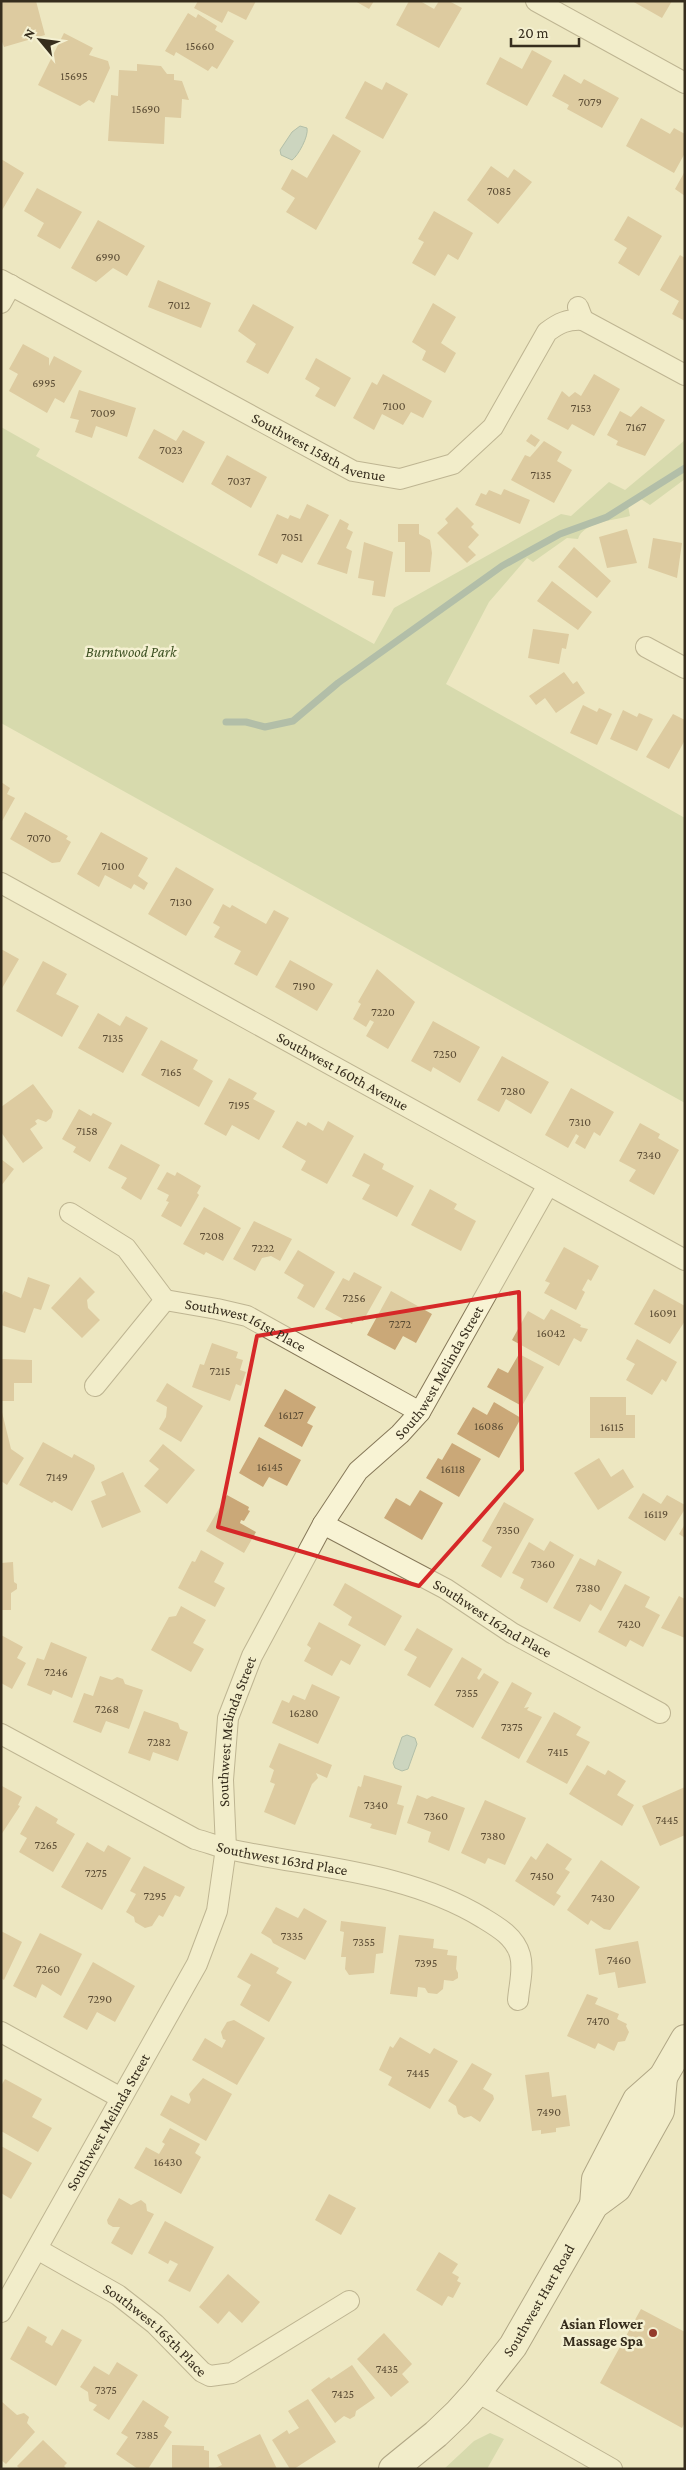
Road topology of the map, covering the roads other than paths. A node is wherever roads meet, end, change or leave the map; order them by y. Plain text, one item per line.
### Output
1 (536, 1) edge
2 (685, 83) edge
3 (6, 282) edge
4 (1, 302) edge
5 (685, 376) edge
6 (646, 647) dead end
7 (685, 668) edge
8 (1, 883) edge
9 (548, 1185) junction
10 (70, 1213) dead end
11 (685, 1260) edge
12 (166, 1300) junction
13 (95, 1386) dead end
14 (420, 1412) junction
15 (323, 1524) junction
16 (660, 1713) dead end
17 (1, 1734) edge
18 (226, 1848) junction
19 (518, 2000) dead end
20 (1, 2032) edge
21 (685, 2039) edge
22 (121, 2098) junction
23 (38, 2249) junction
24 (349, 2301) dead end
25 (1, 2312) edge
26 (477, 2392) junction
27 (393, 2469) edge
28 (612, 2469) edge

1 - 2 street
3 - 4 street
3 - 5 street, Southwest 158th Avenue
6 - 7 street
8 - 9 street, Southwest 160th Avenue
9 - 11 street, Southwest 160th Avenue
9 - 14 street, Southwest Melinda Street
10 - 12 street
12 - 13 street, Southwest 161st Place
12 - 14 street, Southwest 161st Place
14 - 15 street, Southwest Melinda Street
15 - 16 street, Southwest 162nd Place
15 - 18 street, Southwest Melinda Street
17 - 18 street, Southwest 163rd Place
18 - 19 street, Southwest 163rd Place
18 - 22 street, Southwest Melinda Street
20 - 22 street
21 - 26 main road, Southwest Hart Road
22 - 23 street, Southwest Melinda Street
23 - 24 street, Southwest 165th Place
23 - 25 street, Southwest Melinda Street
26 - 27 main road, Southwest Hart Road
26 - 28 street

